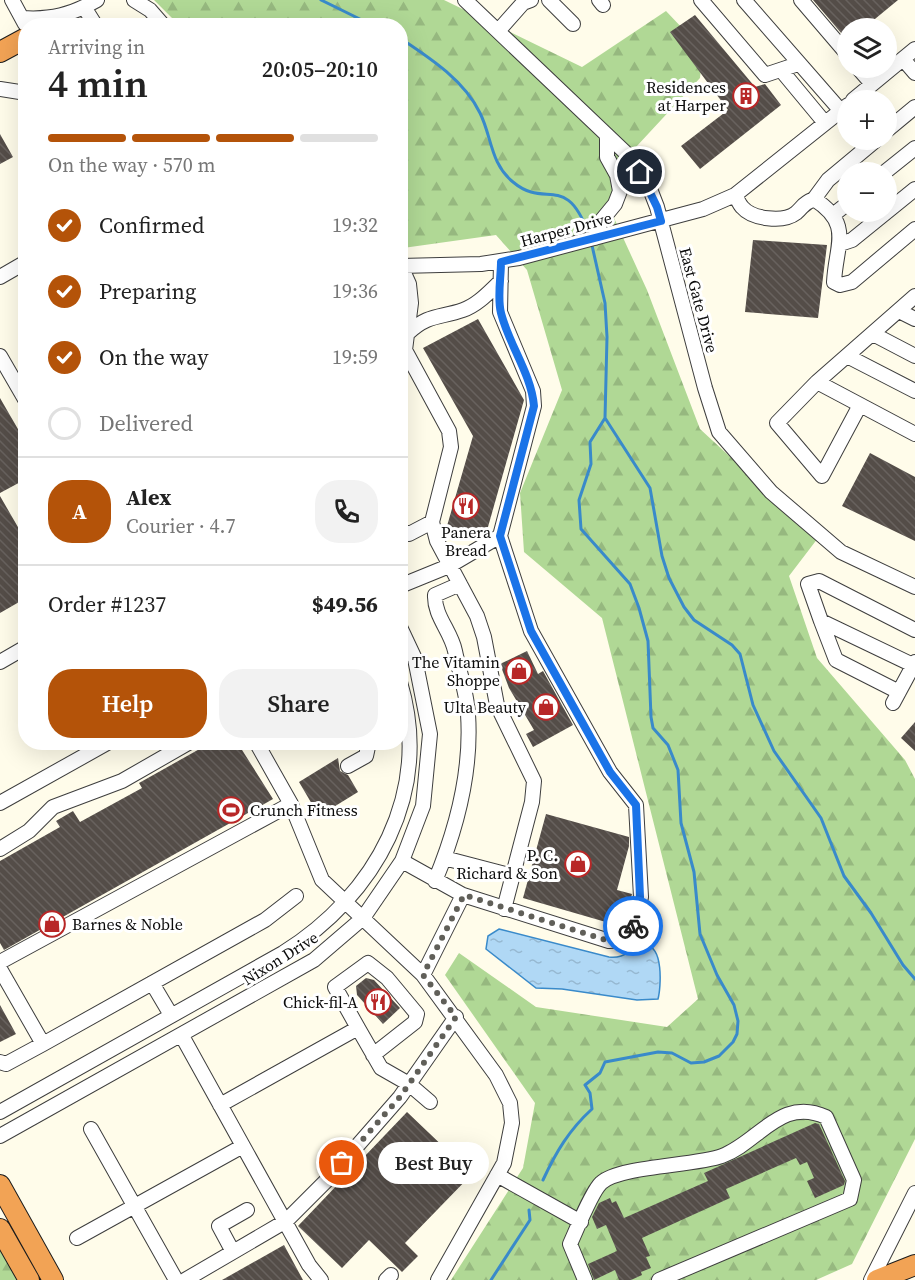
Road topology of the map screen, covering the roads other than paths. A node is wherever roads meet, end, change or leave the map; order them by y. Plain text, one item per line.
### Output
1 (12, 0) edge
2 (134, 0) edge
3 (465, 0) edge
4 (531, 0) edge
5 (549, 0) edge
6 (700, 0) edge
7 (744, 0) edge
8 (801, 0) edge
9 (91, 4) edge
10 (22, 18) edge
11 (54, 18) edge
12 (157, 18) edge
13 (573, 24) dead end
14 (499, 30) junction
15 (18, 42) edge
16 (837, 42) edge
17 (915, 49) edge
18 (0, 52) edge
19 (903, 59) junction
20 (798, 64) junction
21 (781, 70) junction
22 (915, 73) edge
23 (867, 78) edge
24 (872, 84) junction
25 (0, 89) edge
26 (865, 90) edge
27 (18, 92) edge
28 (837, 101) edge
29 (915, 107) edge
30 (837, 114) edge
31 (897, 122) edge
32 (825, 123) junction
33 (607, 135) junction
34 (915, 148) edge
35 (864, 150) edge
36 (897, 162) edge
37 (915, 189) edge
38 (735, 195) junction
39 (814, 199) junction
40 (837, 212) edge
41 (833, 215) junction
42 (661, 221) junction
43 (915, 229) edge
44 (595, 238) junction
45 (840, 244) junction
46 (501, 262) junction
47 (408, 265) edge
48 (18, 266) edge
49 (0, 275) edge
50 (501, 281) junction
51 (408, 282) edge
52 (915, 296) edge
53 (899, 311) junction
54 (915, 319) edge
55 (408, 333) joint
56 (873, 334) junction
57 (0, 356) edge
58 (847, 356) junction
59 (915, 356) edge
60 (408, 368) edge
61 (817, 382) junction
62 (18, 387) edge
63 (915, 392) edge
64 (860, 405) junction
65 (915, 434) edge
66 (432, 522) junction
67 (408, 534) edge
68 (500, 536) junction
69 (449, 566) junction
70 (408, 583) edge
71 (460, 584) junction
72 (915, 587) edge
73 (821, 621) junction
74 (915, 630) edge
75 (408, 644) edge
76 (18, 652) edge
77 (0, 662) edge
78 (914, 665) edge
79 (408, 731) edge
80 (95, 750) edge
81 (176, 750) edge
82 (261, 750) edge
83 (367, 750) edge
84 (348, 766) dead end
85 (0, 803) edge
86 (291, 804) junction
87 (0, 849) edge
88 (444, 858) junction
89 (402, 861) junction
90 (513, 876) junction
91 (435, 881) junction
92 (464, 895) junction
93 (296, 896) dead end
94 (347, 902) junction
95 (504, 909) junction
96 (363, 918) junction
97 (0, 962) edge
98 (0, 969) edge
99 (423, 975) junction
100 (152, 982) junction
101 (5, 989) edge
102 (171, 1015) junction
103 (456, 1017) junction
104 (358, 1028) junction
105 (182, 1036) junction
106 (43, 1044) junction
107 (373, 1055) junction
108 (4, 1064) edge
109 (409, 1084) junction
110 (430, 1102) dead end
111 (220, 1105) junction
112 (0, 1112) edge
113 (91, 1129) dead end
114 (0, 1136) edge
115 (243, 1146) junction
116 (497, 1175) junction
117 (0, 1185) edge
118 (915, 1193) edge
119 (134, 1206) junction
120 (247, 1210) dead end
121 (286, 1221) junction
122 (581, 1222) junction
123 (0, 1229) edge
124 (77, 1238) dead end
125 (233, 1252) junction
126 (915, 1265) edge
127 (29, 1280) edge
128 (52, 1280) edge
129 (176, 1280) edge
130 (185, 1280) edge
131 (321, 1280) edge
132 (438, 1280) edge
133 (585, 1280) edge
134 (659, 1280) edge
135 (871, 1280) edge
136 (877, 1280) edge

1 - 10 street
2 - 12 street
3 - 14 street, East Gate Drive
4 - 14 street
5 - 13 street
6 - 21 street
7 - 20 street
8 - 16 street
9 - 11 street
14 - 33 street, East Gate Drive
15 - 18 highway
17 - 19 street
19 - 22 street
19 - 24 street
20 - 21 street
20 - 28 street
21 - 32 street
23 - 24 street
24 - 26 street
25 - 27 street
29 - 31 street
30 - 32 street, Harper Drive
32 - 38 street, Harper Drive
33 - 42 street, East Gate Drive
33 - 44 street
34 - 36 street
35 - 39 street
37 - 45 street
38 - 39 street
38 - 42 street, Harper Drive
39 - 41 street
40 - 41 street
41 - 45 street
42 - 44 street, Harper Drive
42 - 72 street, East Gate Drive
43 - 45 street
44 - 46 street, Harper Drive
46 - 47 street, Harper Drive
46 - 50 street
48 - 49 street
50 - 55 street
50 - 68 street
51 - 55 street
52 - 53 street
53 - 54 street
53 - 56 street
56 - 58 street
56 - 59 street
57 - 62 street
58 - 61 street
58 - 63 street
60 - 66 street
61 - 64 street
61 - 64 street
64 - 65 street
66 - 67 street
66 - 69 street
68 - 69 street
68 - 95 street
69 - 70 street
69 - 71 street
71 - 88 street
71 - 90 street
73 - 74 street
73 - 78 street
73 - 78 street
75 - 89 street, Nixon Drive
76 - 77 street
79 - 94 street, Nixon Drive
80 - 85 street
81 - 87 street
82 - 86 street
83 - 84 street
86 - 94 street
86 - 97 street
88 - 90 street
88 - 91 street
89 - 91 street
89 - 96 street, Nixon Drive
90 - 95 street
91 - 92 street
92 - 95 street
92 - 99 street
93 - 100 street
94 - 96 street
94 - 102 street, Nixon Drive
96 - 99 street
96 - 105 street, Nixon Drive
98 - 101 street
99 - 103 street
100 - 102 street
100 - 106 street
101 - 106 street
102 - 112 street, Nixon Drive
103 - 109 street
103 - 116 street
104 - 107 street
104 - 107 street
104 - 111 street
105 - 111 street
105 - 114 street, Nixon Drive
106 - 108 street
107 - 109 street
109 - 110 street
109 - 121 street
111 - 115 street
113 - 119 street
115 - 119 street
115 - 121 street
116 - 122 street
116 - 132 street
117 - 128 highway
118 - 135 street
119 - 124 street
119 - 129 street
120 - 125 street
121 - 125 street
121 - 131 street
122 - 133 street
122 - 134 street
123 - 127 highway
125 - 130 street
126 - 136 highway

